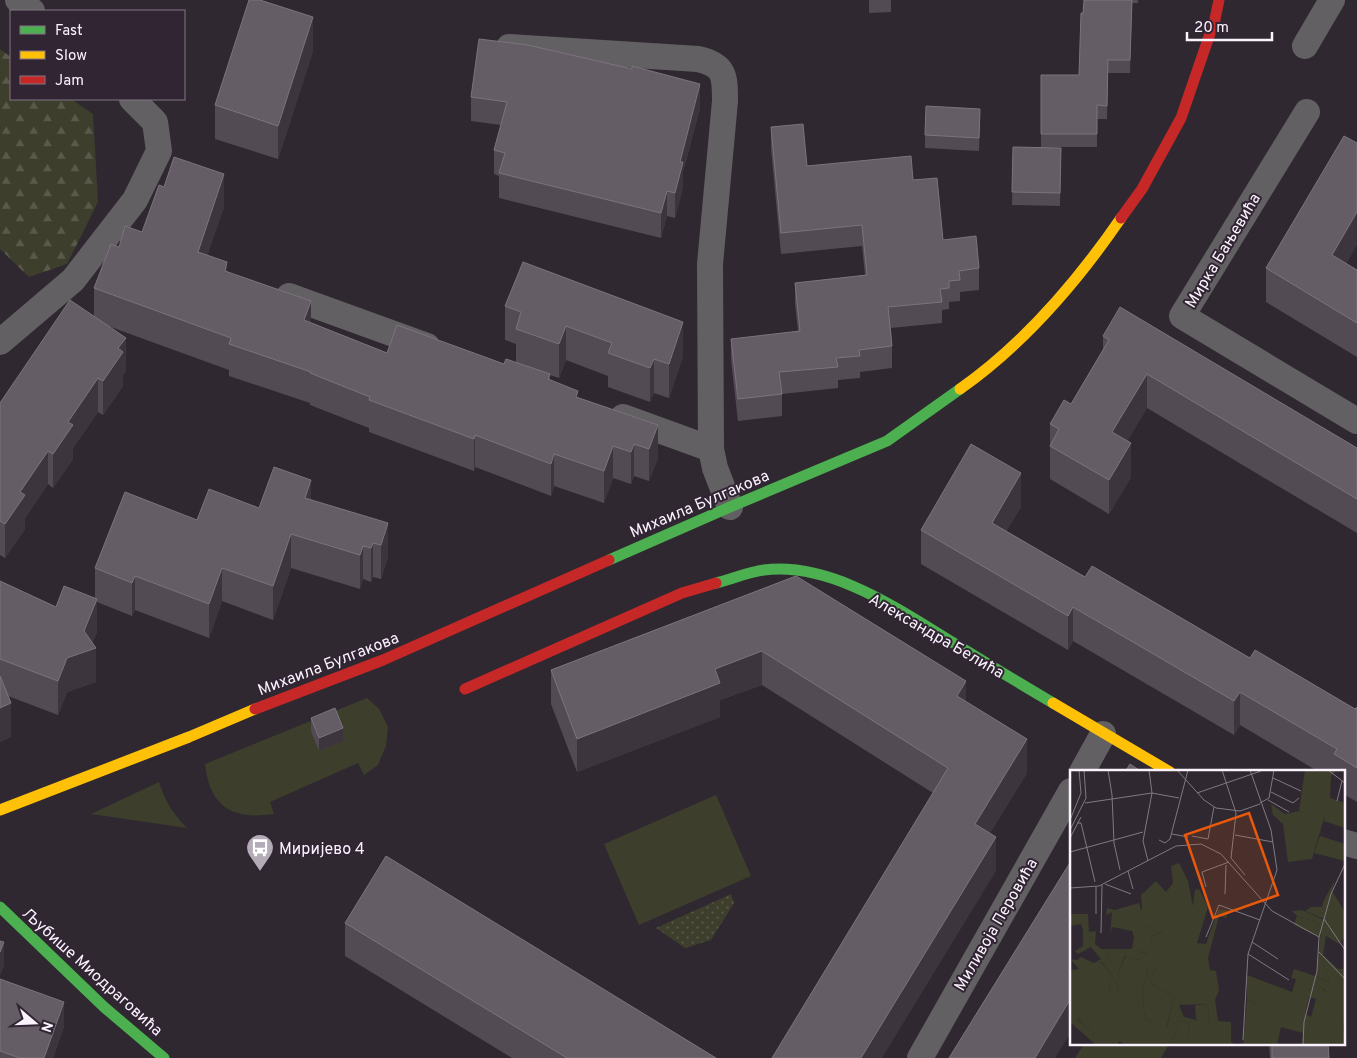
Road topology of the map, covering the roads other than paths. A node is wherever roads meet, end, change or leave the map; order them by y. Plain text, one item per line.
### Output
1 (18, 0) edge
2 (1220, 0) edge
3 (1332, 0) edge
4 (31, 10) edge
5 (489, 45) edge
6 (1305, 46) dead end
7 (133, 100) edge
8 (1307, 112) dead end
9 (288, 296) edge
10 (0, 342) edge
11 (452, 355) edge
12 (600, 408) edge
13 (1357, 420) edge
14 (711, 449) junction
15 (730, 507) junction
16 (466, 688) dead end
17 (1103, 734) junction
18 (1083, 770) edge
19 (1166, 770) edge
20 (1070, 793) edge
21 (0, 810) edge
22 (1344, 842) edge
23 (1357, 846) edge
24 (0, 906) edge
25 (164, 1058) edge
26 (920, 1058) edge

1 - 4 street
2 - 15 street, Михаила Булгакова
3 - 6 street
5 - 14 street
7 - 10 street
8 - 13 street, Мирка Бањевића
9 - 11 street
12 - 14 street
14 - 15 street
15 - 21 street, Михаила Булгакова
16 - 17 street, Александра Белића
17 - 18 street
17 - 19 street, Александра Белића
20 - 26 street, Миливоја Перовића
22 - 23 street
24 - 25 street, Љубише Миодраговића

